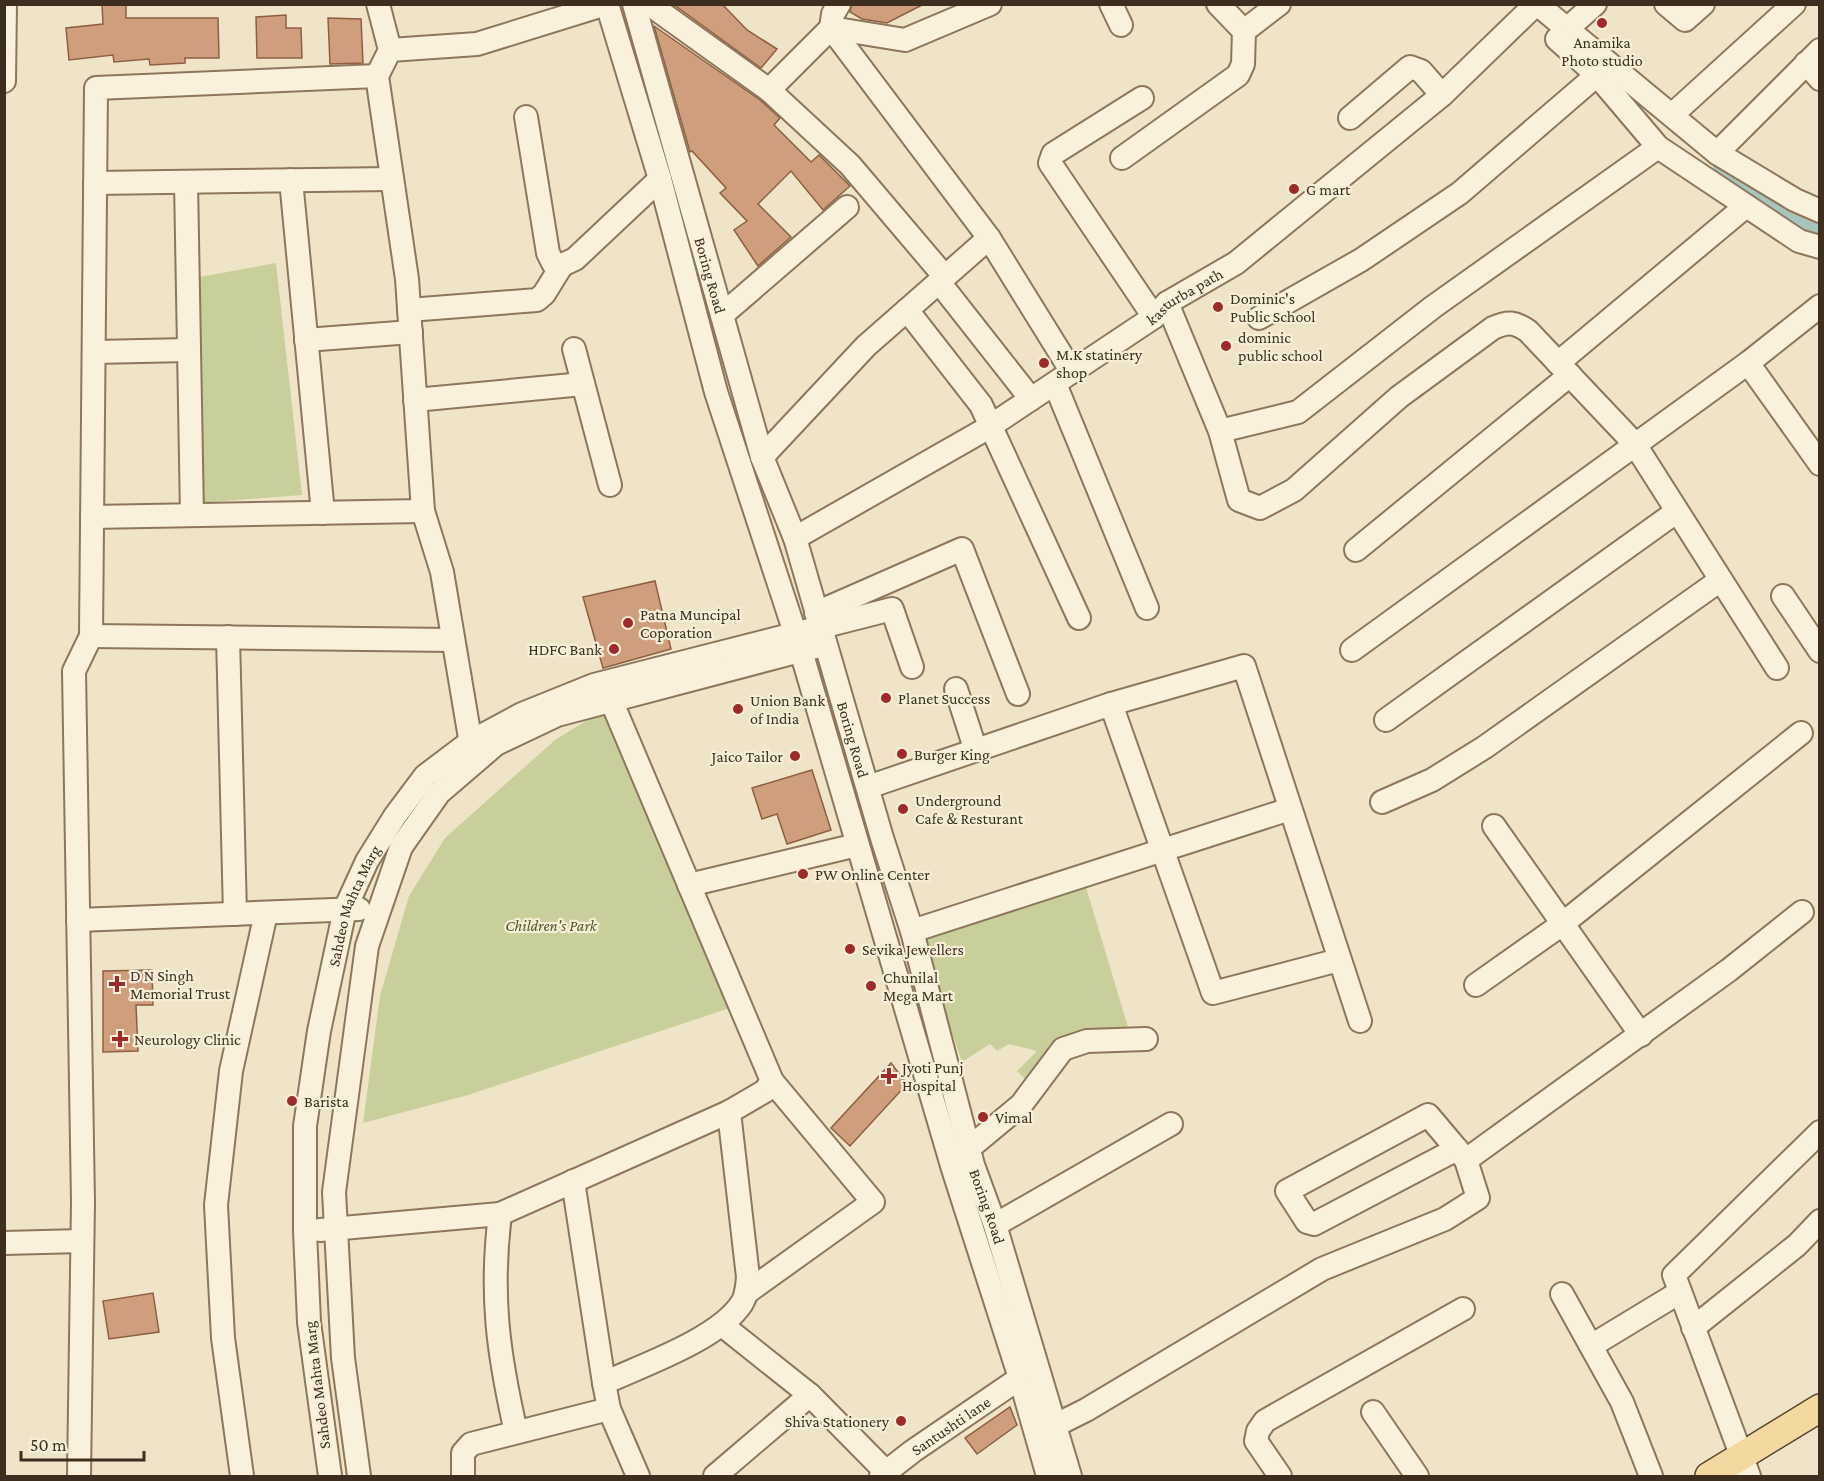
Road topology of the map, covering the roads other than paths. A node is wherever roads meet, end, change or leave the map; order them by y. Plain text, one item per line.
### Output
1 (5, 4) edge
2 (378, 4) edge
3 (607, 4) edge
4 (634, 4) edge
5 (649, 4) edge
6 (839, 4) edge
7 (990, 4) edge
8 (1111, 4) edge
9 (1218, 4) edge
10 (1279, 4) edge
11 (1595, 4) edge
12 (1666, 4) edge
13 (1703, 4) edge
14 (1794, 4) edge
15 (1534, 8) edge
16 (1121, 25) dead end
17 (831, 28) junction
18 (1567, 29) junction
19 (1244, 31) junction
20 (390, 50) junction
21 (1815, 64) edge
22 (1597, 75) junction
23 (377, 76) junction
24 (4, 81) edge
25 (769, 90) junction
26 (1442, 95) junction
27 (1142, 98) dead end
28 (1673, 114) junction
29 (526, 117) dead end
30 (1350, 118) dead end
31 (1658, 147) junction
32 (1717, 153) junction
33 (1122, 158) dead end
34 (392, 179) junction
35 (660, 179) junction
36 (291, 180) junction
37 (186, 182) junction
38 (95, 183) junction
39 (1746, 206) junction
40 (848, 207) dead end
41 (1820, 211) edge
42 (989, 238) junction
43 (1820, 247) edge
44 (562, 265) junction
45 (942, 280) junction
46 (1820, 306) edge
47 (907, 310) junction
48 (1161, 310) junction
49 (722, 315) junction
50 (1259, 318) dead end
51 (410, 321) junction
52 (306, 340) junction
53 (574, 349) dead end
54 (189, 351) junction
55 (94, 352) junction
56 (1748, 363) junction
57 (1564, 369) junction
58 (1063, 378) junction
59 (583, 384) junction
60 (1031, 399) junction
61 (415, 400) junction
62 (991, 426) junction
63 (1220, 431) junction
64 (1634, 443) junction
65 (762, 457) junction
66 (1820, 464) edge
67 (610, 485) dead end
68 (423, 511) junction
69 (1676, 512) junction
70 (323, 513) junction
71 (192, 515) junction
72 (92, 517) junction
73 (795, 538) junction
74 (1356, 550) dead end
75 (1719, 581) junction
76 (1783, 596) dead end
77 (1148, 608) dead end
78 (1079, 618) dead end
79 (821, 628) junction
80 (91, 636) junction
81 (228, 637) junction
82 (453, 640) junction
83 (797, 642) junction
84 (1352, 650) dead end
85 (1820, 651) edge
86 (912, 667) dead end
87 (1777, 668) dead end
88 (956, 689) dead end
89 (1018, 694) dead end
90 (611, 700) junction
91 (1112, 704) junction
92 (1386, 720) dead end
93 (1801, 733) dead end
94 (975, 748) junction
95 (472, 753) junction
96 (868, 787) junction
97 (1382, 802) dead end
98 (1290, 808) junction
99 (1494, 826) dead end
100 (857, 845) junction
101 (1163, 851) junction
102 (689, 885) junction
103 (380, 908) junction
104 (345, 909) junction
105 (266, 912) junction
106 (1802, 912) dead end
107 (235, 914) junction
108 (78, 920) junction
109 (1561, 925) junction
110 (912, 931) junction
111 (1339, 960) junction
112 (1476, 985) dead end
113 (1360, 1021) dead end
114 (1641, 1035) junction
115 (1146, 1039) dead end
116 (772, 1081) junction
117 (729, 1112) junction
118 (1171, 1124) dead end
119 (1817, 1140) edge
120 (959, 1152) junction
121 (1461, 1155) junction
122 (573, 1181) junction
123 (500, 1214) junction
124 (1820, 1221) edge
125 (994, 1225) junction
126 (336, 1230) junction
127 (305, 1231) junction
128 (82, 1241) junction
129 (4, 1243) edge
130 (1680, 1292) junction
131 (746, 1293) junction
132 (1562, 1294) dead end
133 (1463, 1308) dead end
134 (722, 1325) junction
135 (1693, 1328) junction
136 (1591, 1346) junction
137 (1020, 1378) junction
138 (604, 1383) junction
139 (810, 1395) junction
140 (1820, 1408) edge
141 (609, 1409) junction
142 (1373, 1412) dead end
143 (1044, 1430) junction
144 (516, 1432) junction
145 (1745, 1467) edge
146 (890, 1473) edge
147 (79, 1476) edge
148 (242, 1476) edge
149 (330, 1476) edge
150 (359, 1476) edge
151 (463, 1476) edge
152 (638, 1476) edge
153 (715, 1476) edge
154 (1047, 1476) edge
155 (1070, 1476) edge
156 (1280, 1476) edge
157 (1417, 1476) edge
158 (1651, 1476) edge
159 (1709, 1476) edge

1 - 24 street
2 - 20 street
3 - 20 street
3 - 35 street
4 - 49 street, Boring Road
5 - 25 street
6 - 17 street
7 - 17 street
8 - 16 street
9 - 19 street
10 - 19 street
11 - 18 street
12 - 13 street
14 - 28 street
15 - 18 street
15 - 22 street
15 - 26 street, kasturba path
17 - 25 street
17 - 42 street
18 - 28 street
19 - 33 street
20 - 23 street
21 - 32 street
22 - 31 street
22 - 50 street
23 - 34 street
23 - 38 street
25 - 45 street
26 - 30 street
26 - 48 street, kasturba path
27 - 48 street
28 - 32 street
29 - 44 street
31 - 39 street
31 - 63 street
32 - 41 street
34 - 36 street
34 - 51 street
35 - 44 street
35 - 83 street
36 - 37 street
36 - 52 street
37 - 38 street
37 - 54 street
38 - 55 street
39 - 43 street
39 - 57 street
40 - 49 street
42 - 45 street
42 - 58 street
44 - 51 street
45 - 47 street
45 - 60 street
46 - 56 street
47 - 62 street
47 - 65 street
48 - 58 street, kasturba path
48 - 63 street
49 - 65 street, Boring Road
51 - 52 street
51 - 61 street
52 - 70 street
53 - 59 street
54 - 55 street
54 - 71 street
55 - 72 street
56 - 64 street
56 - 66 street
57 - 63 street
57 - 64 street
57 - 74 street
58 - 60 street, kasturba path
58 - 77 street
59 - 61 street
59 - 67 street
60 - 62 street, kasturba path
61 - 68 street
62 - 73 street, kasturba path
62 - 78 street
64 - 69 street
64 - 84 street
65 - 73 street, Boring Road
68 - 70 street
68 - 82 street
69 - 75 street
69 - 92 street
70 - 71 street
71 - 72 street
72 - 80 street
73 - 79 street, Boring Road
75 - 87 street
75 - 97 street
76 - 85 street
79 - 83 street, Sahdeo Mahta Marg
79 - 86 street
79 - 89 street
79 - 96 street, Boring Road
80 - 81 street
80 - 108 street
81 - 82 street
81 - 107 street
82 - 95 street
83 - 90 street, Sahdeo Mahta Marg
83 - 95 street, Sahdeo Mahta Marg
83 - 100 street
88 - 94 street
90 - 95 street, Sahdeo Mahta Marg
90 - 102 street
91 - 94 street
91 - 98 street
91 - 101 street
93 - 109 street
94 - 96 street
95 - 103 street, Sahdeo Mahta Marg
95 - 104 street, Sahdeo Mahta Marg
96 - 110 street, Boring Road
98 - 101 street
98 - 111 street
99 - 109 street
100 - 102 street
100 - 120 street
101 - 110 street
101 - 111 street
102 - 116 street
103 - 104 street
103 - 126 street, Sahdeo Mahta Marg
104 - 105 street
104 - 127 street, Sahdeo Mahta Marg
105 - 107 street
105 - 148 street
106 - 114 street
107 - 108 street
108 - 128 street
109 - 112 street
109 - 114 street
110 - 120 street, Boring Road
111 - 113 street
114 - 121 street
115 - 120 street
116 - 117 street
116 - 131 street
117 - 122 street
117 - 131 street
118 - 125 street
119 - 130 street
120 - 125 street, Boring Road
120 - 137 street
121 - 121 street
121 - 143 street
122 - 123 street
122 - 138 street
123 - 126 street
123 - 144 street
124 - 135 street
125 - 143 street, Boring Road
126 - 127 street
126 - 150 street, Sahdeo Mahta Marg
127 - 149 street, Sahdeo Mahta Marg
128 - 129 street
128 - 147 street
130 - 135 street
130 - 136 street
131 - 134 street
132 - 136 street
133 - 156 street
134 - 138 street
134 - 139 street
135 - 145 street
136 - 158 street
137 - 143 street
137 - 146 street, Santushti lane
138 - 141 street
139 - 146 street
139 - 153 street
140 - 145 main road
141 - 144 street
141 - 152 street
142 - 157 street
143 - 154 street
143 - 155 street, Boring Road
144 - 151 street
145 - 159 main road

